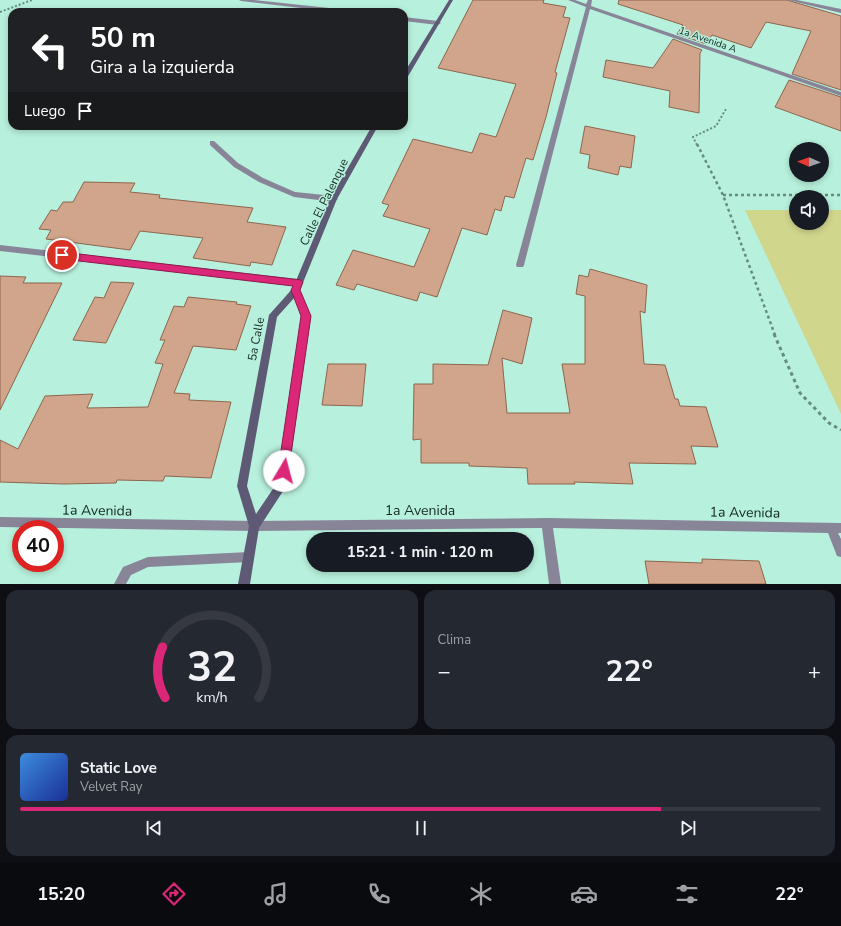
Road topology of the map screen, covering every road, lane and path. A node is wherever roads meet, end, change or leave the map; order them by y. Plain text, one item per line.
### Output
1 (32, 0) edge
2 (241, 0) edge
3 (451, 0) edge
4 (570, 0) edge
5 (790, 0) edge
6 (589, 3) edge
7 (11, 8) edge
8 (312, 8) edge
9 (841, 11) edge
10 (408, 19) edge
11 (438, 23) junction
12 (408, 72) edge
13 (841, 94) edge
14 (726, 109) dead end
15 (373, 130) edge
16 (212, 143) dead end
17 (841, 195) edge
18 (723, 196) junction
19 (334, 199) junction
20 (0, 248) edge
21 (520, 265) dead end
22 (297, 286) junction
23 (841, 430) edge
24 (0, 522) edge
25 (547, 523) junction
26 (254, 526) junction
27 (836, 528) edge
28 (841, 552) edge
29 (249, 557) junction
30 (120, 584) edge
31 (244, 584) edge
32 (555, 584) edge

1 - 7 path
2 - 8 street
3 - 11 street
4 - 6 street, 1a Avenida A
5 - 9 street
6 - 13 street, 1a Avenida A
6 - 21 street
10 - 11 street
11 - 12 street
14 - 18 path
15 - 19 street, Calle El Palenque
16 - 19 street
17 - 18 path
18 - 23 path
19 - 22 street, Calle El Palenque
20 - 22 street
22 - 26 street, 5a Calle
22 - 26 street, 5a Calle
24 - 26 street, 1a Avenida
25 - 26 street, 1a Avenida
25 - 27 street, 1a Avenida
25 - 32 street
26 - 29 street, 5a Calle
27 - 28 street
29 - 30 street
29 - 31 street, 5a Calle

